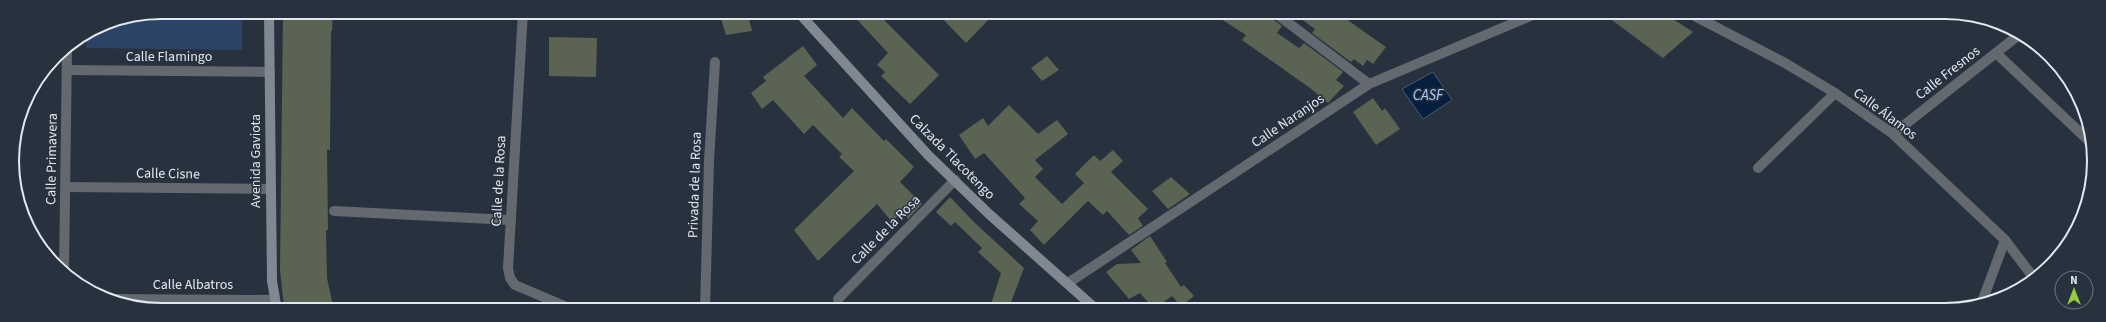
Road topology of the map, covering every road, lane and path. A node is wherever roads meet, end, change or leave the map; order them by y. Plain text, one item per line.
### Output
1 (269, 19) edge
2 (523, 19) edge
3 (804, 19) edge
4 (1283, 19) edge
5 (1523, 19) edge
6 (1701, 19) edge
7 (2015, 38) edge
8 (1996, 53) junction
9 (67, 54) edge
10 (715, 62) dead end
11 (67, 70) junction
12 (270, 72) junction
13 (1369, 84) junction
14 (1835, 93) junction
15 (1893, 134) junction
16 (2085, 137) edge
17 (1758, 168) dead end
18 (954, 180) junction
19 (66, 187) junction
20 (270, 189) junction
21 (334, 211) dead end
22 (511, 220) junction
23 (2005, 240) junction
24 (64, 265) edge
25 (2031, 274) edge
26 (1068, 283) junction
27 (1984, 297) edge
28 (838, 299) dead end
29 (132, 300) edge
30 (221, 303) edge
31 (276, 303) edge
32 (557, 303) edge
33 (705, 303) edge
34 (1089, 303) edge

1 - 12 street, Avenida Gaviota
2 - 22 street, Calle de la Rosa
3 - 18 street, Calzada Tlacotengo
4 - 13 street
5 - 13 street, Calle Naranjos
6 - 14 street, Calle Álamos
7 - 8 street, Calle Fresnos
8 - 15 street, Calle Fresnos
8 - 16 street
9 - 11 street, Calle Primavera
10 - 33 street, Privada de la Rosa
11 - 12 street, Calle Flamingo
11 - 19 street, Calle Primavera
12 - 20 street, Avenida Gaviota
13 - 26 street, Calle Naranjos
14 - 15 street, Calle Álamos
14 - 17 street
15 - 23 street, Calle Álamos
18 - 26 street, Calzada Tlacotengo
18 - 28 street, Calle de la Rosa
19 - 20 street, Calle Cisne
19 - 24 street, Calle Primavera
20 - 31 street, Avenida Gaviota
21 - 22 street
22 - 32 street, Calle de la Rosa
23 - 25 street, Calle Álamos
23 - 27 street
26 - 34 street, Calzada Tlacotengo
29 - 30 street, Calle Albatros

